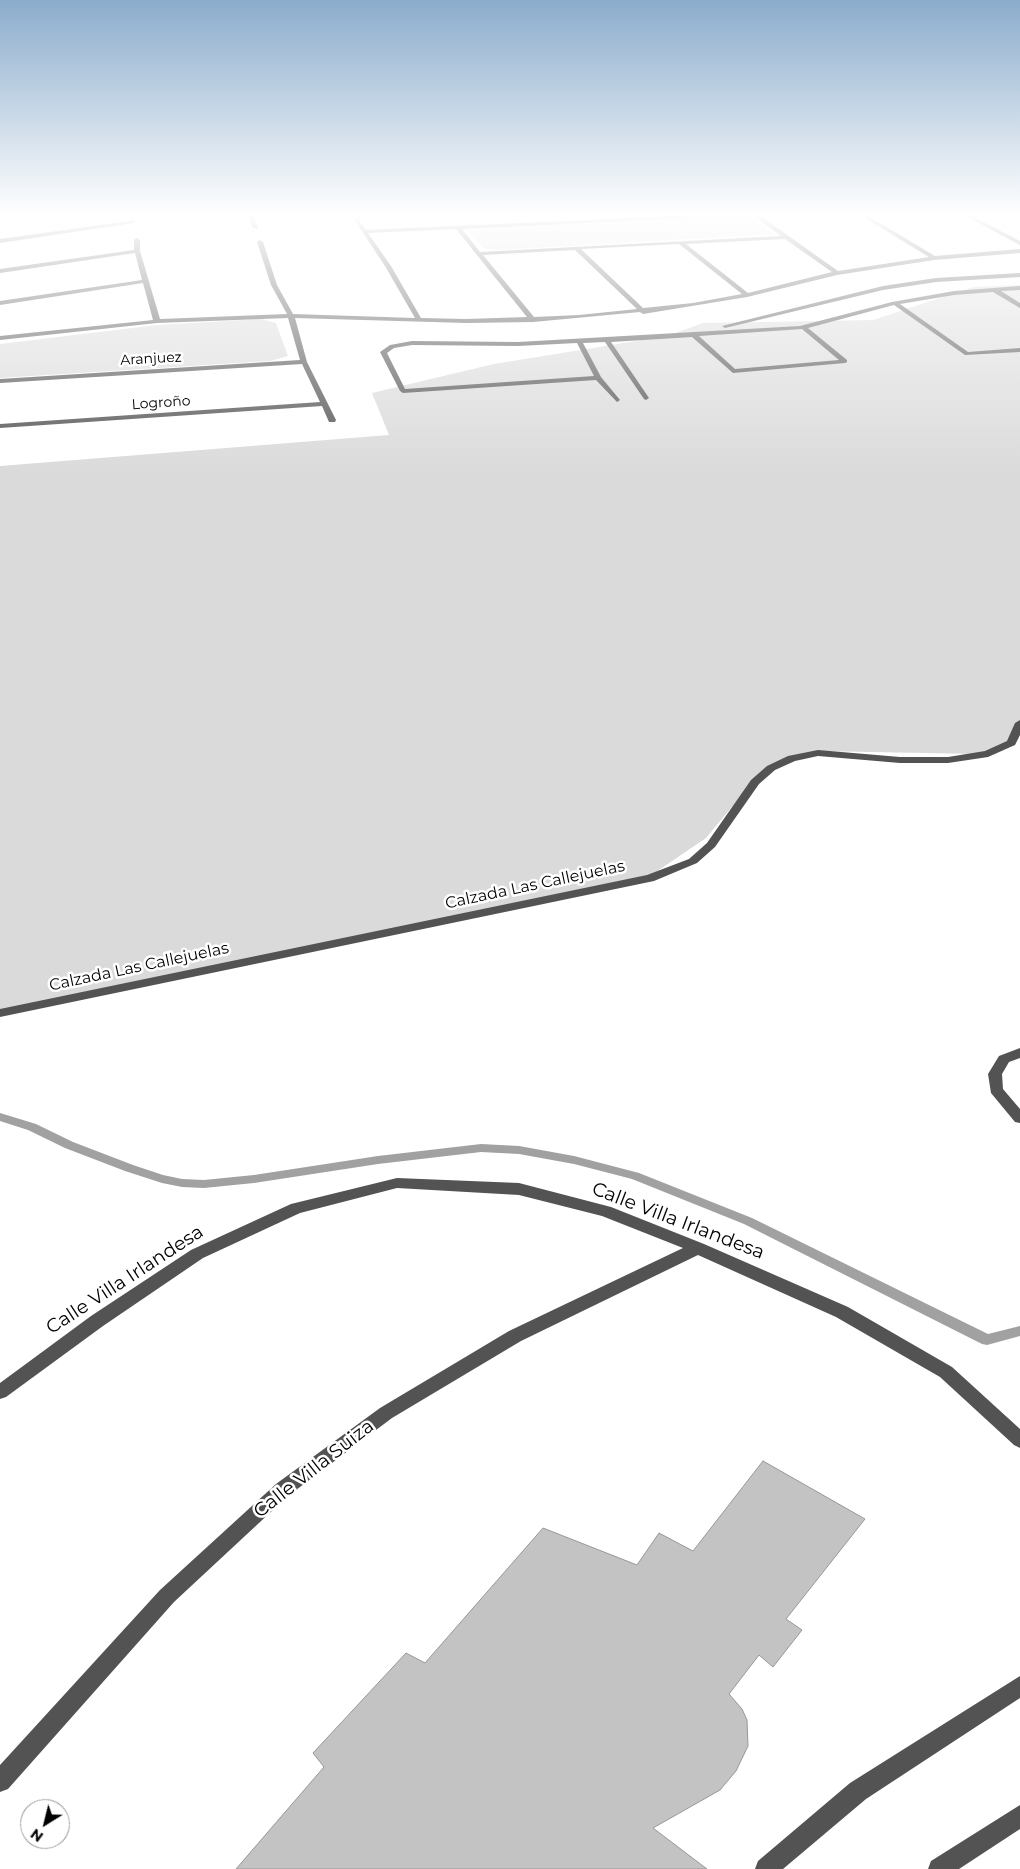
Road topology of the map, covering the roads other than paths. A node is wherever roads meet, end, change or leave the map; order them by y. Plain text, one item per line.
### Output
1 (18, 300) edge
2 (151, 300) edge
3 (282, 300) edge
4 (407, 300) edge
5 (518, 300) edge
6 (631, 300) edge
7 (720, 300) edge
8 (831, 300) edge
9 (916, 300) edge
10 (0, 303) edge
11 (896, 304) junction
12 (643, 312) junction
13 (291, 316) junction
14 (419, 320) junction
15 (533, 320) junction
16 (157, 321) junction
17 (803, 327) junction
18 (692, 333) junction
19 (0, 338) edge
20 (608, 340) junction
21 (579, 342) junction
22 (1020, 350) edge
23 (304, 362) junction
24 (598, 378) junction
25 (0, 381) edge
26 (646, 398) dead end
27 (617, 400) dead end
28 (324, 404) junction
29 (332, 420) dead end
30 (0, 426) edge
31 (1020, 723) edge
32 (0, 1013) edge
33 (1020, 1053) edge
34 (1020, 1118) edge
35 (698, 1248) junction
36 (0, 1392) edge
37 (1020, 1440) edge
38 (1020, 1686) edge
39 (0, 1781) edge
40 (1020, 1816) edge
41 (941, 1868) edge
42 (766, 1869) edge

1 - 10 street
2 - 16 street
3 - 13 street
4 - 14 street
5 - 15 street
6 - 12 street
7 - 12 street
8 - 18 street
9 - 11 street
11 - 17 street
11 - 22 street
12 - 15 street
13 - 14 street
13 - 16 street
13 - 23 street
14 - 15 street
16 - 19 street
17 - 18 street
17 - 18 street
18 - 20 street
20 - 21 street
20 - 26 street
21 - 24 street
21 - 24 street
23 - 25 street, Aranjuez
23 - 28 street
24 - 27 street
28 - 29 street
28 - 30 street, Logroño
31 - 32 street, Calzada Las Callejuelas
33 - 34 street
35 - 36 street, Calle Villa Irlandesa
35 - 37 street, Calle Villa Irlandesa
35 - 39 street, Calle Villa Suiza
38 - 42 street
40 - 41 street

